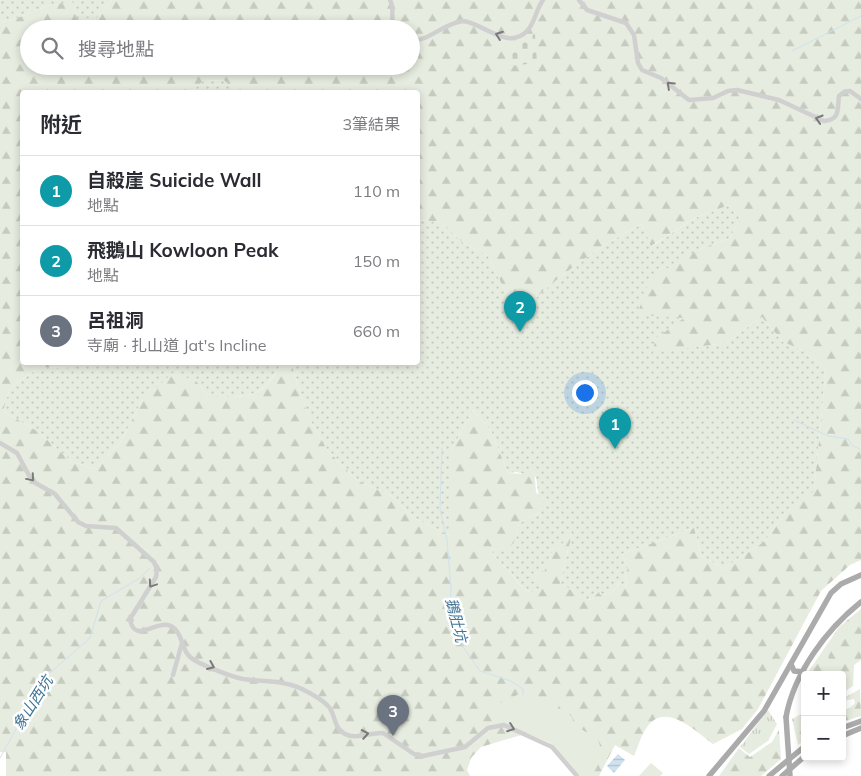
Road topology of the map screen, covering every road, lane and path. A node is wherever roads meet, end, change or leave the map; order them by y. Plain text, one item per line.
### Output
1 (390, 0) edge
2 (543, 0) edge
3 (579, 0) edge
4 (392, 20) edge
5 (420, 40) edge
6 (861, 99) edge
7 (0, 443) edge
8 (861, 575) edge
9 (861, 602) edge
10 (182, 643) junction
11 (178, 656) junction
12 (191, 658) junction
13 (791, 666) junction
14 (805, 671) edge
15 (801, 672) edge
16 (173, 675) dead end
17 (801, 678) edge
18 (861, 720) edge
19 (846, 726) edge
20 (861, 728) edge
21 (846, 734) edge
22 (801, 749) edge
23 (801, 759) edge
24 (576, 776) edge
25 (709, 776) edge
26 (769, 776) edge
27 (782, 776) edge
28 (790, 776) edge

1 - 4 street
2 -> 5 street
6 -> 3 street
7 -> 10 street
8 - 13 main road
9 - 14 main road
10 - 11 street
10 - 12 street
11 - 12 street
11 - 16 street
12 -> 24 street
13 - 15 main road
13 - 25 main road
17 - 28 main road, bridge
18 - 19 main road
20 - 21 main road
22 - 26 main road
23 - 27 main road

